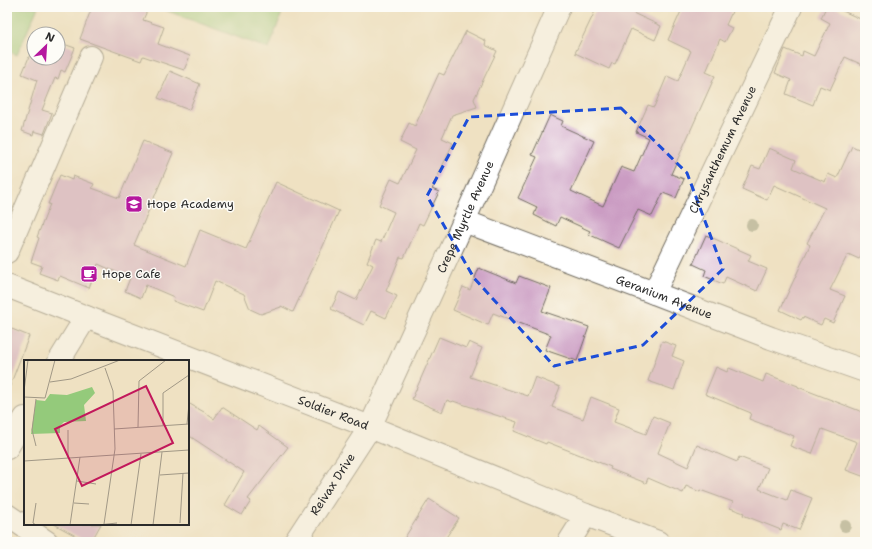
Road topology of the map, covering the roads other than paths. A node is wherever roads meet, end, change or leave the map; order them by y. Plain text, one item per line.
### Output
1 (559, 7) edge
2 (791, 7) edge
3 (91, 57) dead end
4 (464, 221) junction
5 (7, 252) edge
6 (7, 286) edge
7 (654, 292) junction
8 (86, 317) junction
9 (60, 360) edge
10 (863, 367) edge
11 (24, 420) edge
12 (370, 427) junction
13 (7, 448) edge
14 (7, 515) edge
15 (586, 515) junction
16 (47, 542) edge
17 (295, 542) edge
18 (569, 542) edge
19 (658, 542) edge

1 - 4 street, Crepe Myrtle Avenue
2 - 7 street, Chrysanthemum Avenue
3 - 5 street
4 - 7 street, Geranium Avenue
4 - 12 street, Crepe Myrtle Avenue
6 - 8 street, Soldier Road
7 - 10 street, Geranium Avenue
8 - 9 street
8 - 12 street, Soldier Road
11 - 13 street
12 - 15 street, Soldier Road
12 - 17 street, Reivax Drive
14 - 16 street
15 - 18 street
15 - 19 street, Soldier Road

